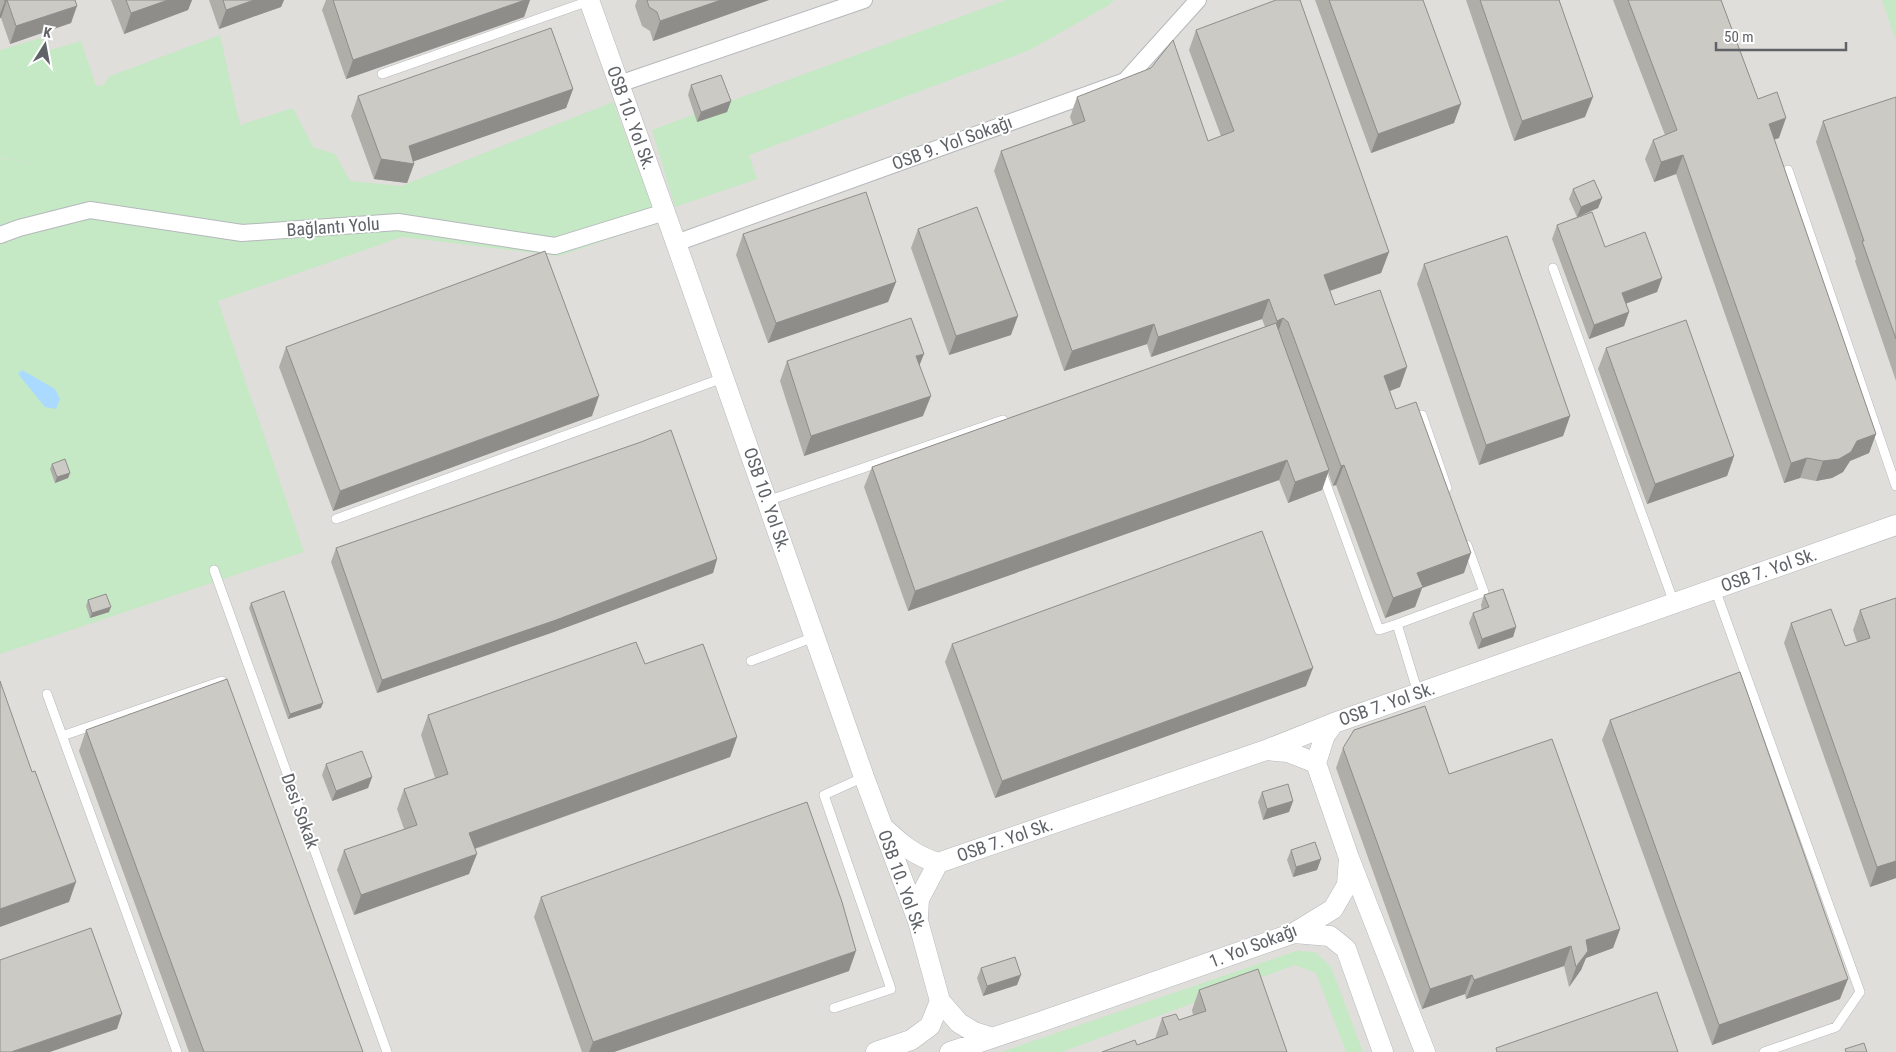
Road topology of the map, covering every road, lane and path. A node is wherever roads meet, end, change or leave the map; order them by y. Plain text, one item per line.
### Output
1 (589, 0) edge
2 (864, 0) edge
3 (1198, 0) edge
4 (382, 74) dead end
5 (619, 84) junction
6 (1788, 170) dead end
7 (665, 212) junction
8 (0, 235) edge
9 (676, 243) junction
10 (1553, 268) dead end
11 (724, 378) junction
12 (1422, 416) edge
13 (1010, 418) edge
14 (1318, 464) edge
15 (1896, 486) edge
16 (1451, 499) edge
17 (767, 501) junction
18 (336, 519) dead end
19 (1896, 525) edge
20 (1464, 536) edge
21 (214, 570) dead end
22 (1715, 589) junction
23 (1674, 603) junction
24 (1397, 624) junction
25 (815, 637) junction
26 (751, 661) dead end
27 (1418, 693) junction
28 (47, 694) dead end
29 (229, 699) edge
30 (1334, 723) junction
31 (62, 736) junction
32 (1266, 750) junction
33 (1316, 763) junction
34 (864, 777) junction
35 (883, 827) junction
36 (1350, 858) junction
37 (938, 863) junction
38 (918, 921) junction
39 (1294, 933) junction
40 (940, 1001) junction
41 (834, 1008) dead end
42 (993, 1038) junction
43 (177, 1052) edge
44 (387, 1052) edge
45 (876, 1052) edge
46 (950, 1052) edge
47 (1383, 1052) edge
48 (1425, 1052) edge
49 (1764, 1052) edge

1 - 4 lane
1 - 5 street, OSB 10. Yol Sk.
2 - 5 street
3 - 9 street, OSB 9. Yol Sokağı
5 - 7 street, OSB 10. Yol Sk.
6 - 15 lane
7 - 8 street, Bağlantı Yolu
7 - 9 street, OSB 10. Yol Sk.
9 - 11 street, OSB 10. Yol Sk.
10 - 23 lane
11 - 17 street, OSB 10. Yol Sk.
11 - 18 lane
12 - 16 lane
13 - 17 lane
14 - 24 lane
17 - 25 street, OSB 10. Yol Sk.
19 - 22 street, OSB 7. Yol Sk.
20 - 24 lane
21 - 44 lane, Desi Sokak
22 - 23 street, OSB 7. Yol Sk.
22 - 49 lane
23 - 27 street, OSB 7. Yol Sk.
24 - 27 lane
25 - 26 lane
25 - 34 street, OSB 10. Yol Sk.
27 - 30 street, OSB 7. Yol Sk.
28 - 31 lane
29 - 31 lane
30 - 32 street, OSB 7. Yol Sk.
30 - 33 street
31 - 43 lane
32 - 33 street
32 - 37 street, OSB 7. Yol Sk.
33 - 36 street
34 - 35 street, OSB 10. Yol Sk.
34 - 41 lane
35 - 37 street
35 - 38 street, OSB 10. Yol Sk.
36 - 39 street, 1. Yol Sokağı
36 - 48 street
37 - 38 street, OSB 7. Yol Sk.
38 - 40 street, OSB 10. Yol Sk.
39 - 42 street, 1. Yol Sokağı
39 - 47 street
40 - 42 street
40 - 45 street
42 - 46 street, 1. Yol Sokağı

